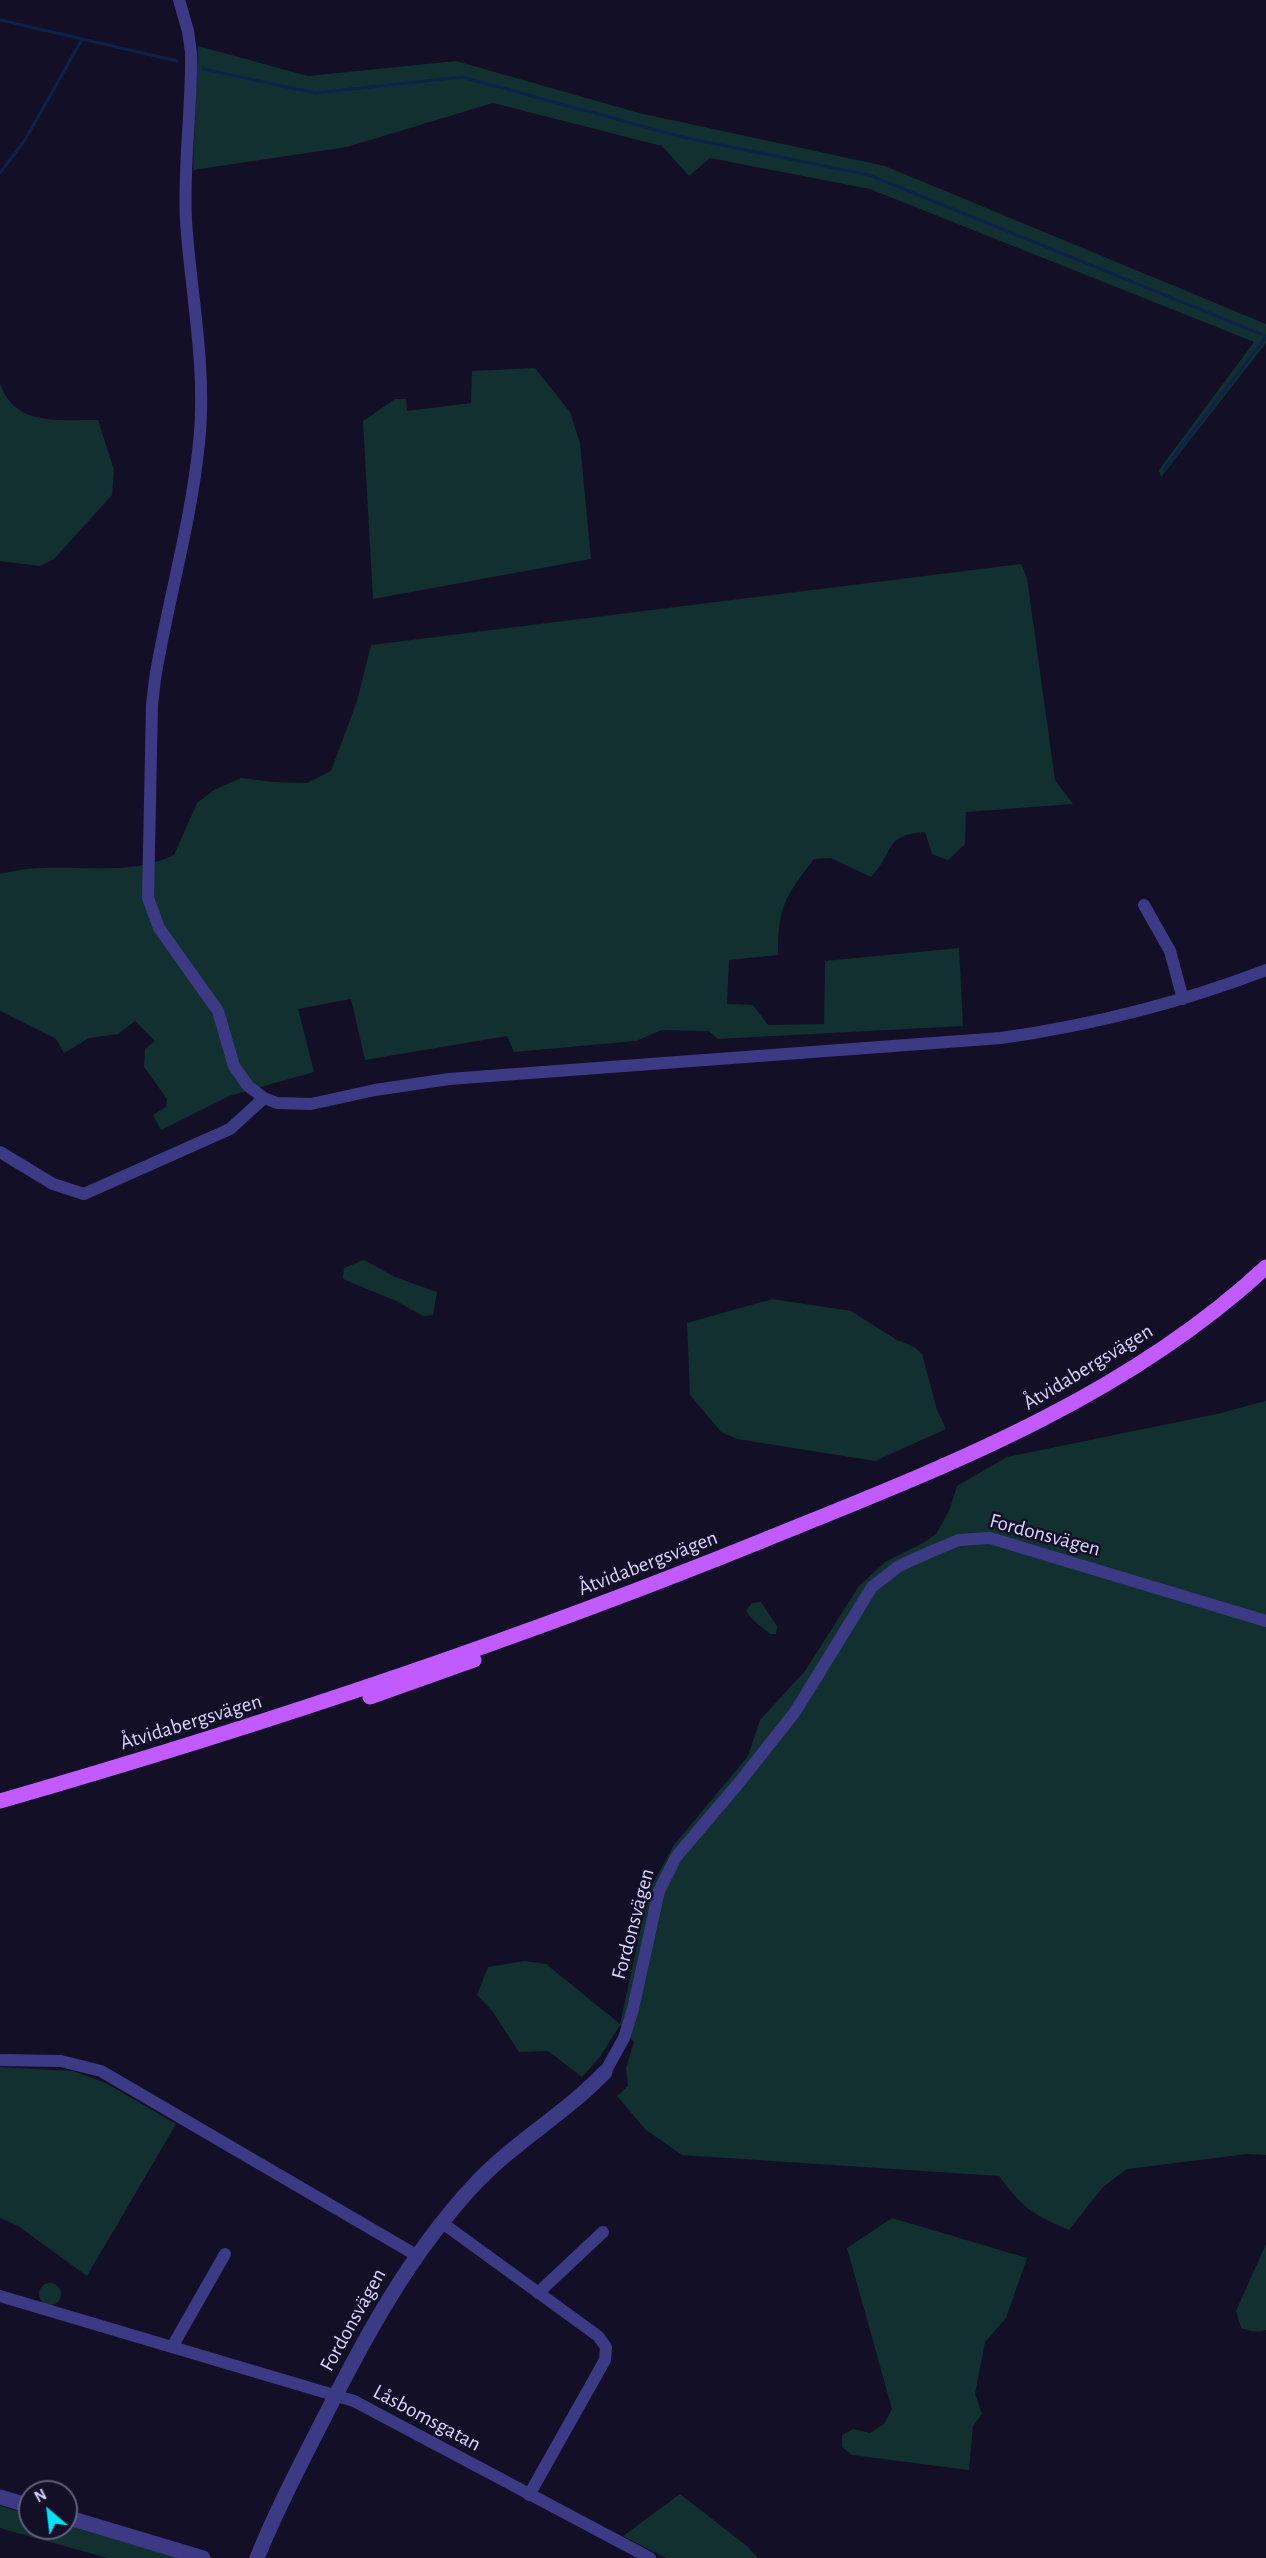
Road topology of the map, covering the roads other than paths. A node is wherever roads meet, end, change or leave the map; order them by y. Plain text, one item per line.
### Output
1 (179, 0) edge
2 (1144, 905) dead end
3 (1266, 970) edge
4 (1183, 999) junction
5 (264, 1098) junction
6 (0, 1152) edge
7 (1266, 1267) edge
8 (1266, 1281) edge
9 (1266, 1621) edge
10 (0, 1801) edge
11 (0, 1812) edge
12 (0, 2060) edge
13 (605, 2072) joint
14 (441, 2222) junction
15 (603, 2232) dead end
16 (225, 2254) dead end
17 (416, 2255) junction
18 (538, 2293) junction
19 (0, 2296) edge
20 (172, 2347) junction
21 (335, 2395) junction
22 (529, 2495) junction
23 (0, 2497) edge
24 (18, 2502) edge
25 (78, 2521) edge
26 (203, 2558) edge
27 (257, 2558) edge
28 (650, 2558) edge

1 - 5 street
2 - 4 street
3 - 4 street
4 - 5 street
5 - 6 street
7 - 10 main road, Åtvidabergsvägen
8 - 11 main road, Åtvidabergsvägen
9 - 13 street, Fordonsvägen
12 - 17 street
13 - 14 street, Fordonsvägen
14 - 17 street, Fordonsvägen
14 - 18 street
15 - 18 street
16 - 20 street
17 - 21 street, Fordonsvägen
18 - 22 street
19 - 20 street, Låsbomsgatan
20 - 21 street, Låsbomsgatan
21 - 22 street, Låsbomsgatan
21 - 27 street, Fordonsvägen
22 - 28 street, Låsbomsgatan
23 - 24 street
25 - 26 street

